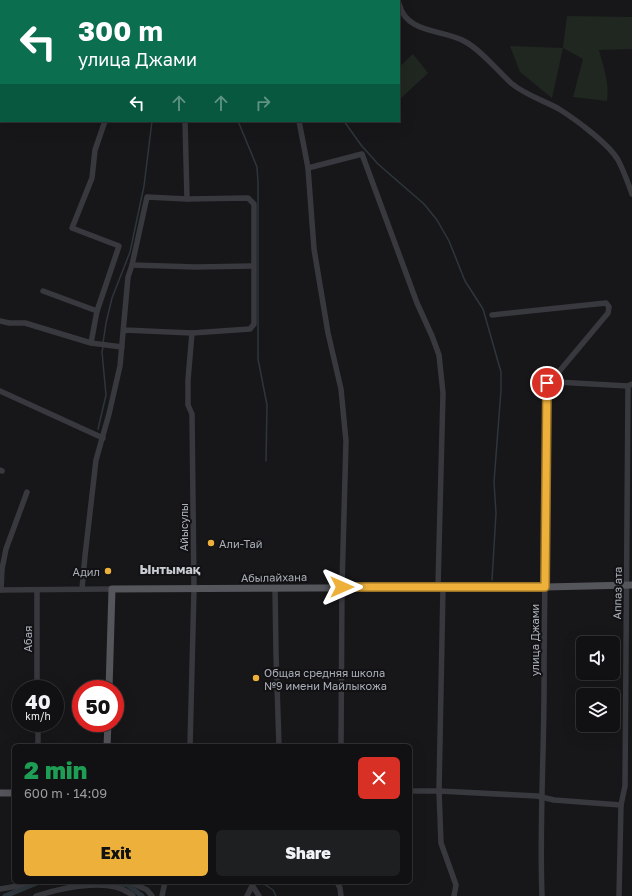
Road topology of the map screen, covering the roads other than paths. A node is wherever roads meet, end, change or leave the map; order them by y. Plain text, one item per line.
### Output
1 (400, 6) edge
2 (105, 122) edge
3 (185, 122) edge
4 (299, 122) edge
5 (308, 168) junction
6 (632, 194) edge
7 (187, 199) junction
8 (132, 265) junction
9 (253, 266) junction
10 (43, 291) dead end
11 (97, 311) junction
12 (492, 315) dead end
13 (0, 321) edge
14 (124, 330) junction
15 (192, 333) junction
16 (91, 343) junction
17 (122, 347) junction
18 (556, 382) junction
19 (630, 385) edge
20 (0, 391) edge
21 (103, 438) junction
22 (27, 492) dead end
23 (629, 585) edge
24 (342, 587) junction
25 (441, 587) junction
26 (545, 587) junction
27 (275, 588) junction
28 (112, 589) junction
29 (194, 589) junction
30 (0, 590) edge
31 (37, 590) junction
32 (82, 590) junction
33 (37, 680) edge
34 (109, 680) edge
35 (38, 732) edge
36 (108, 732) edge
37 (38, 744) edge
38 (107, 744) edge
39 (190, 744) edge
40 (279, 744) edge
41 (341, 744) edge
42 (412, 791) edge
43 (440, 791) junction
44 (0, 793) edge
45 (12, 793) edge
46 (542, 798) junction
47 (621, 805) junction
48 (24, 884) edge
49 (134, 884) edge
50 (165, 884) edge
51 (253, 884) edge
52 (338, 884) edge
53 (0, 889) edge
54 (36, 896) edge
55 (133, 896) edge
56 (152, 896) edge
57 (162, 896) edge
58 (247, 896) edge
59 (259, 896) edge
60 (341, 896) edge
61 (454, 896) edge
62 (542, 896) edge
63 (618, 896) edge

1 - 6 street
2 - 11 street
3 - 7 street
4 - 5 street
5 - 24 street
5 - 25 street
7 - 8 street
7 - 9 street
8 - 9 street
8 - 14 street
9 - 15 street
10 - 11 street
11 - 16 street
12 - 18 street
13 - 16 street
14 - 15 street
14 - 17 street
15 - 29 street, Айысулы
16 - 17 street
17 - 21 street
18 - 19 street
18 - 26 street, улица Джами
19 - 23 street, Аппаз ата
20 - 21 street
21 - 32 street
22 - 30 street
23 - 26 main road, Абылайхана
23 - 47 street, Аппаз ата
24 - 25 main road, Абылайхана
24 - 27 main road, Абылайхана
24 - 41 street
25 - 26 main road, Абылайхана
25 - 43 street
26 - 46 street, улица Джами
27 - 29 main road, Абылайхана
27 - 40 street
28 - 29 main road, Абылайхана
28 - 32 street
28 - 34 main road
29 - 39 street, Айысулы
30 - 31 street
31 - 32 street
31 - 33 street, Абая
35 - 37 street
36 - 38 main road
42 - 43 street
43 - 46 street
43 - 61 street
44 - 45 main road
46 - 47 street
46 - 62 street, улица Джами
47 - 63 street, Аппаз ата
48 - 53 street
49 - 56 street
50 - 57 street
51 - 58 street
51 - 59 street
52 - 60 street
54 - 55 street

